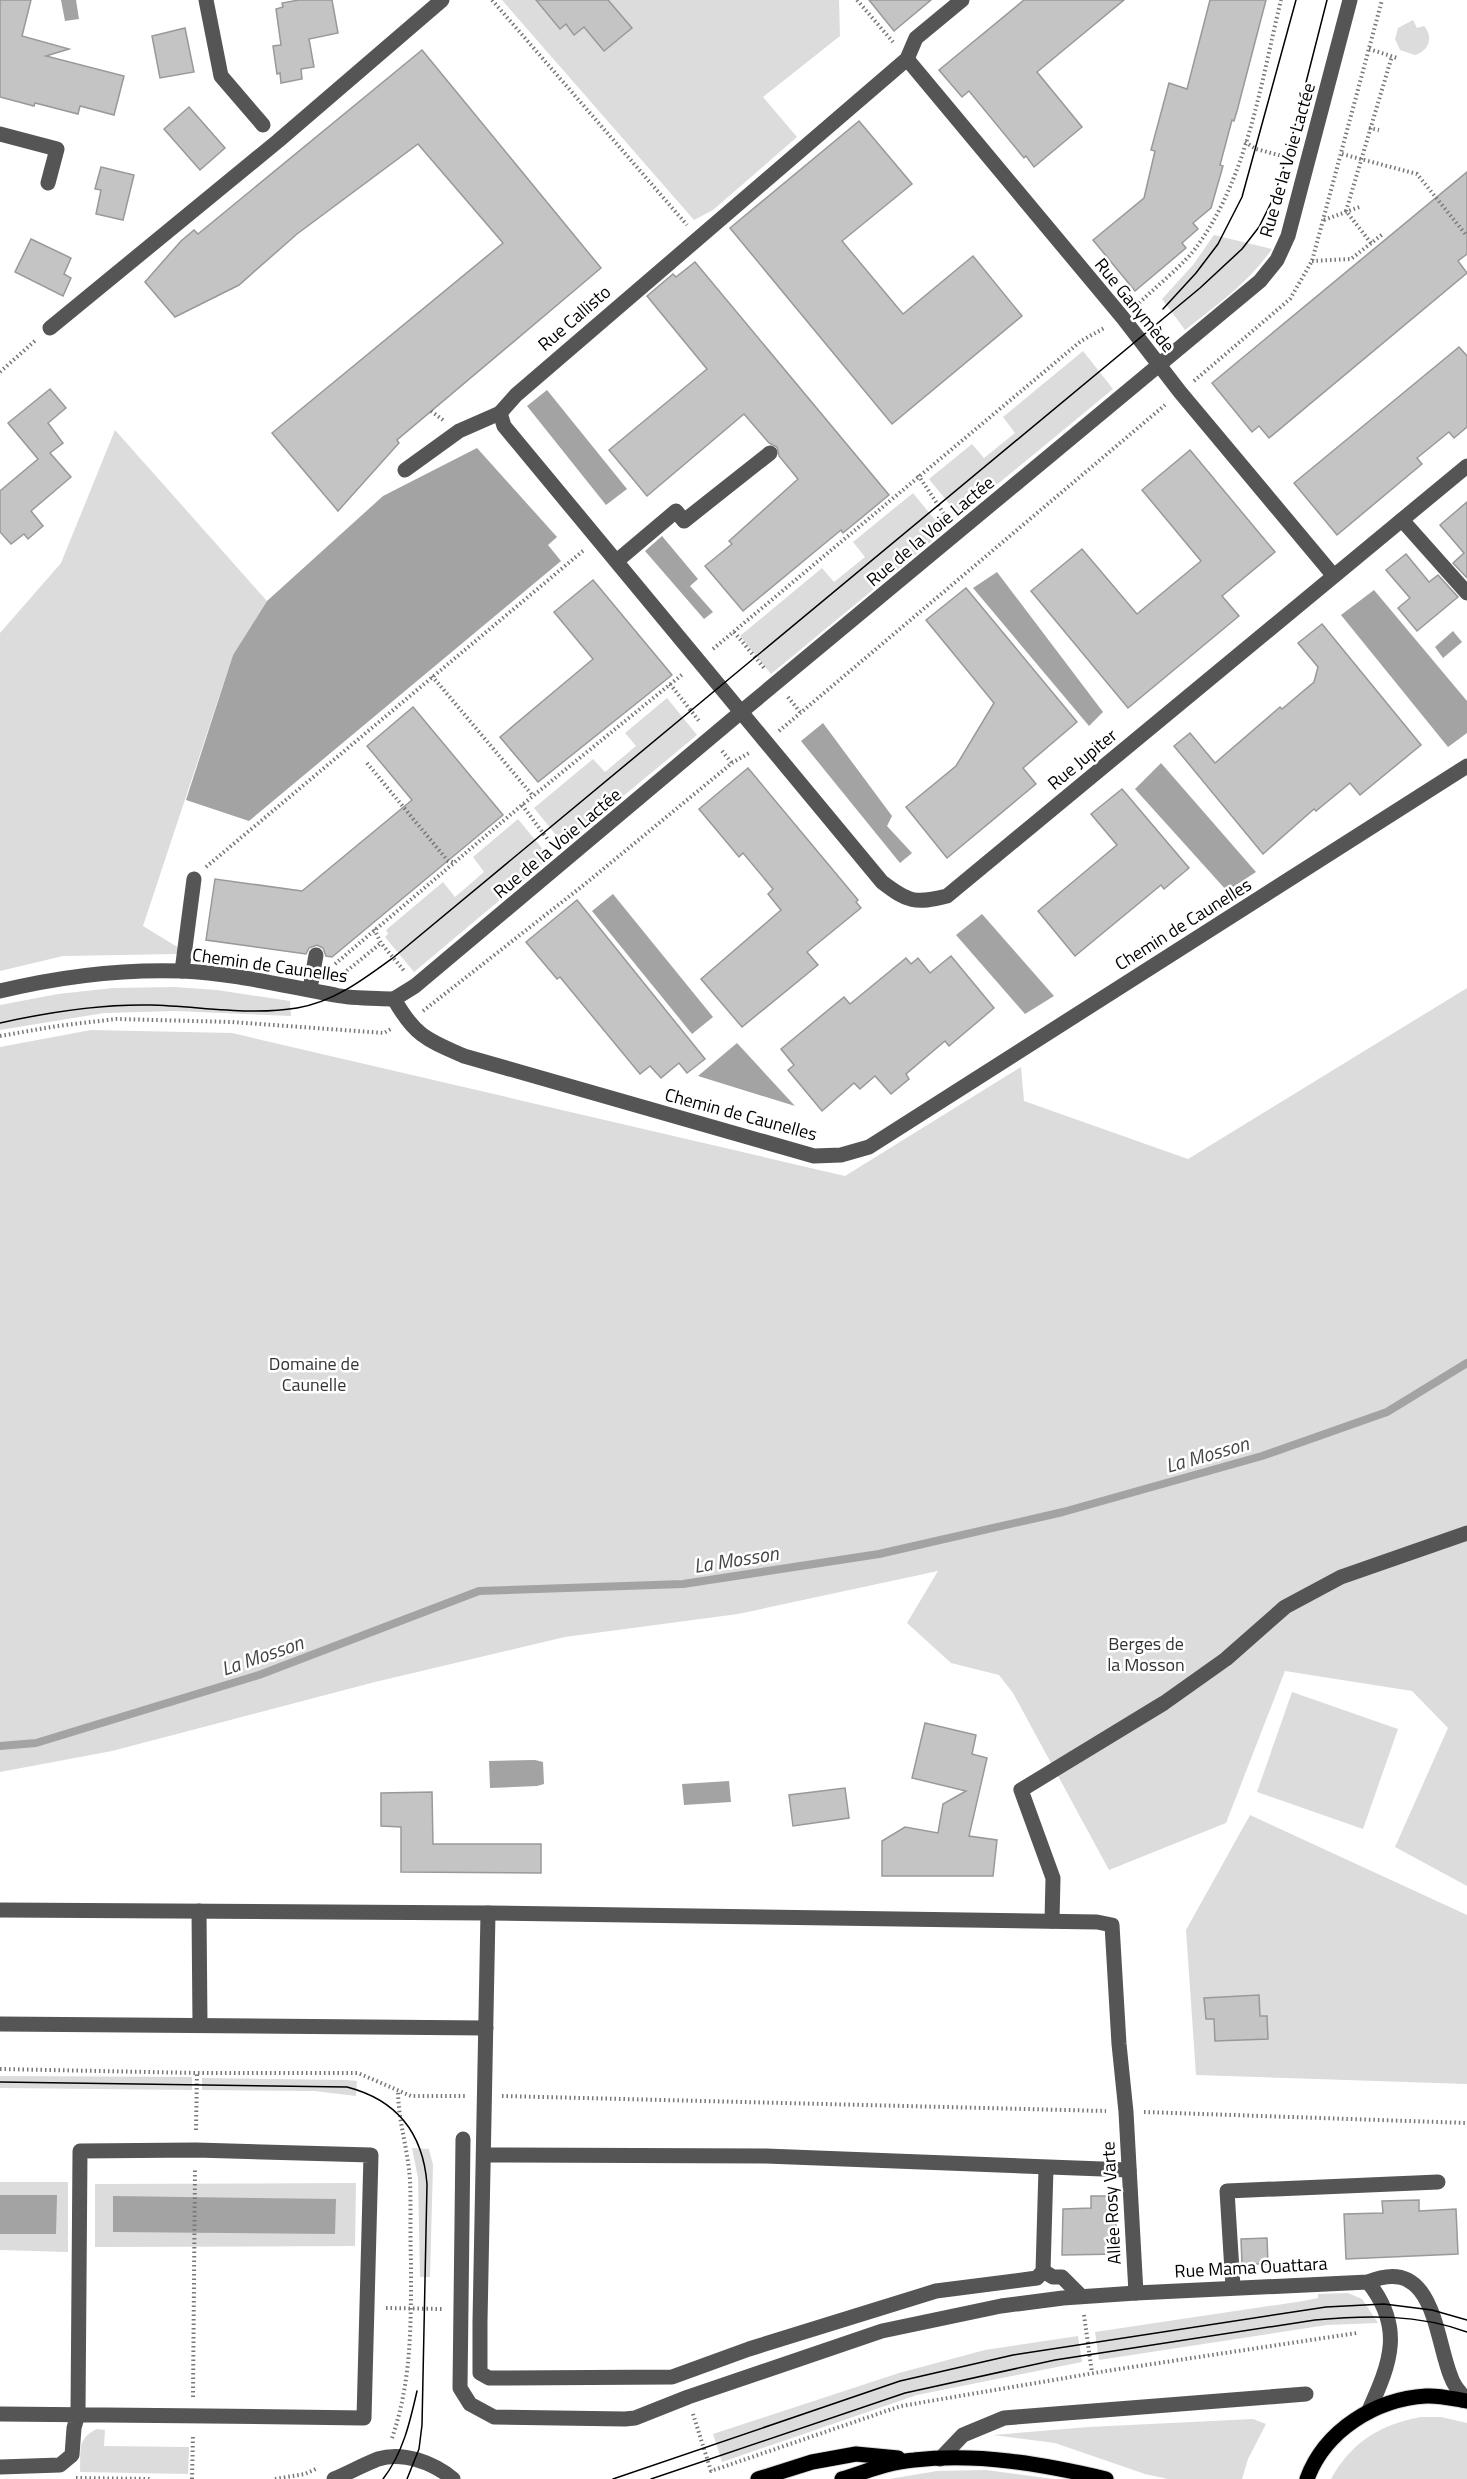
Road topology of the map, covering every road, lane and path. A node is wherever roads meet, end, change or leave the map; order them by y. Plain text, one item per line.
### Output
1 (206, 0) edge
2 (442, 0) edge
3 (492, 0) edge
4 (857, 0) edge
5 (962, 0) edge
6 (1281, 0) edge
7 (1350, 0) edge
8 (1382, 0) edge
9 (1370, 49) junction
10 (1392, 56) junction
11 (1397, 58) dead end
12 (907, 59) junction
13 (263, 125) dead end
14 (1369, 128) junction
15 (1379, 130) dead end
16 (0, 134) edge
17 (1245, 142) junction
18 (1342, 154) junction
19 (1360, 159) junction
20 (1308, 163) junction
21 (48, 183) dead end
22 (1362, 206) dead end
23 (1346, 211) junction
24 (1323, 220) junction
25 (1384, 233) dead end
26 (1467, 236) edge
27 (697, 237) junction
28 (1371, 243) junction
29 (1311, 261) junction
30 (1123, 318) junction
31 (50, 328) joint
32 (1160, 367) junction
33 (0, 372) edge
34 (1190, 383) dead end
35 (1172, 399) dead end
36 (500, 412) junction
37 (770, 453) dead end
38 (1467, 466) edge
39 (405, 470) dead end
40 (918, 475) junction
41 (1402, 520) junction
42 (958, 533) junction
43 (599, 538) junction
44 (618, 560) junction
45 (1333, 575) junction
46 (1467, 593) edge
47 (734, 632) dead end
48 (432, 676) junction
49 (670, 684) dead end
50 (741, 712) junction
51 (774, 734) dead end
52 (753, 750) dead end
53 (367, 763) dead end
54 (1467, 766) edge
55 (533, 796) junction
56 (454, 862) junction
57 (209, 864) dead end
58 (194, 879) dead end
59 (374, 929) junction
60 (316, 955) dead end
61 (336, 962) dead end
62 (182, 971) junction
63 (415, 986) junction
64 (310, 989) junction
65 (0, 991) edge
66 (394, 999) junction
67 (432, 1005) junction
68 (407, 1021) junction
69 (0, 1036) edge
70 (1467, 1533) edge
71 (0, 1910) edge
72 (199, 1911) junction
73 (488, 1913) junction
74 (1052, 1921) junction
75 (0, 2024) edge
76 (201, 2025) junction
77 (486, 2028) junction
78 (0, 2069) edge
79 (485, 2096) junction
80 (1126, 2112) junction
81 (1467, 2123) edge
82 (463, 2139) dead end
83 (484, 2155) junction
84 (1046, 2168) junction
85 (1129, 2170) junction
86 (1438, 2182) dead end
87 (195, 2185) dead end
88 (1043, 2271) junction
89 (1368, 2282) junction
90 (1233, 2287) junction
91 (1136, 2293) junction
92 (1081, 2296) junction
93 (368, 2308) junction
94 (442, 2309) dead end
95 (1083, 2312) dead end
96 (1357, 2333) dead end
97 (1092, 2373) junction
98 (1306, 2394) dead end
99 (1467, 2401) edge
100 (1369, 2410) junction
101 (693, 2413) dead end
102 (0, 2414) edge
103 (78, 2414) junction
104 (193, 2415) junction
105 (940, 2459) junction
106 (913, 2460) junction
107 (0, 2467) edge
108 (192, 2479) edge
109 (334, 2479) edge
110 (453, 2479) edge
111 (758, 2479) edge
112 (842, 2479) edge
113 (1106, 2479) edge
114 (1307, 2479) edge

1 - 13 street
2 - 31 street
3 - 27 path
4 - 12 path
5 - 12 street, Rue Callisto
6 - 17 path
7 - 20 street, Rue de la Voie Lactée
8 - 9 path
9 - 10 path
9 - 18 path
10 - 11 path
10 - 14 path
12 - 27 street, Rue Callisto
12 - 30 street, Rue Ganymède
14 - 15 path
14 - 19 path
16 - 21 street
17 - 20 path
17 - 30 path
18 - 19 path
18 - 24 path
19 - 23 path
19 - 26 path
20 - 32 street, Rue de la Voie Lactée
22 - 23 path
23 - 24 path
23 - 28 path
24 - 29 path
25 - 28 path
27 - 36 street, Rue Callisto
28 - 29 path
29 - 34 path
30 - 32 street, Rue Ganymède
30 - 40 path
31 - 33 path
32 - 42 street, Rue de la Voie Lactée
32 - 45 street, Rue Ganymède
35 - 51 path
36 - 39 street
36 - 43 street
37 - 44 street
38 - 41 street, Rue Jupiter
40 - 42 path
40 - 47 path
41 - 45 street, Rue Jupiter
41 - 46 street
42 - 50 street, Rue de la Voie Lactée
43 - 44 street
43 - 48 path
44 - 50 street
45 - 50 street, Rue Jupiter
48 - 55 path
48 - 57 path
49 - 55 path
50 - 63 street, Rue de la Voie Lactée
52 - 67 path
53 - 56 path
54 - 68 street, Chemin de Caunelles
55 - 56 path
56 - 59 path
58 - 62 street
59 - 61 path
59 - 63 path
60 - 64 street
62 - 64 street, Chemin de Caunelles
62 - 65 street, Chemin de Caunelles
63 - 66 street, Rue de la Voie Lactée
63 - 67 path
64 - 66 street, Chemin de Caunelles
66 - 68 street, Chemin de Caunelles
67 - 68 path
68 - 69 path
70 - 74 street
71 - 72 street
72 - 73 street
72 - 76 street
73 - 74 street
73 - 77 street
74 - 80 street, Allée Rosy Varte
75 - 76 street
76 - 77 street
77 - 79 street
78 - 79 path
79 - 80 path
79 - 83 street
80 - 81 path
80 - 85 street, Allée Rosy Varte
82 - 92 street, Rue Mama Ouattara
83 - 84 street
83 - 88 street
84 - 85 street
84 - 88 street
85 - 91 street, Allée Rosy Varte
86 - 90 street
87 - 104 path
88 - 92 street
89 - 90 street, Rue Mama Ouattara
89 - 99 street, Rue Mama Ouattara
89 - 100 street
90 - 91 street, Rue Mama Ouattara
91 - 92 street, Rue Mama Ouattara
93 - 94 path
93 - 103 street
93 - 104 street
95 - 97 path
96 - 97 path
97 - 101 path
98 - 105 street
99 - 100 main road
100 - 114 main road
102 - 103 street
103 - 104 street
103 - 107 street
104 - 108 path
105 - 106 main road
105 - 113 main road
106 - 111 main road
106 - 112 main road
109 - 110 street

